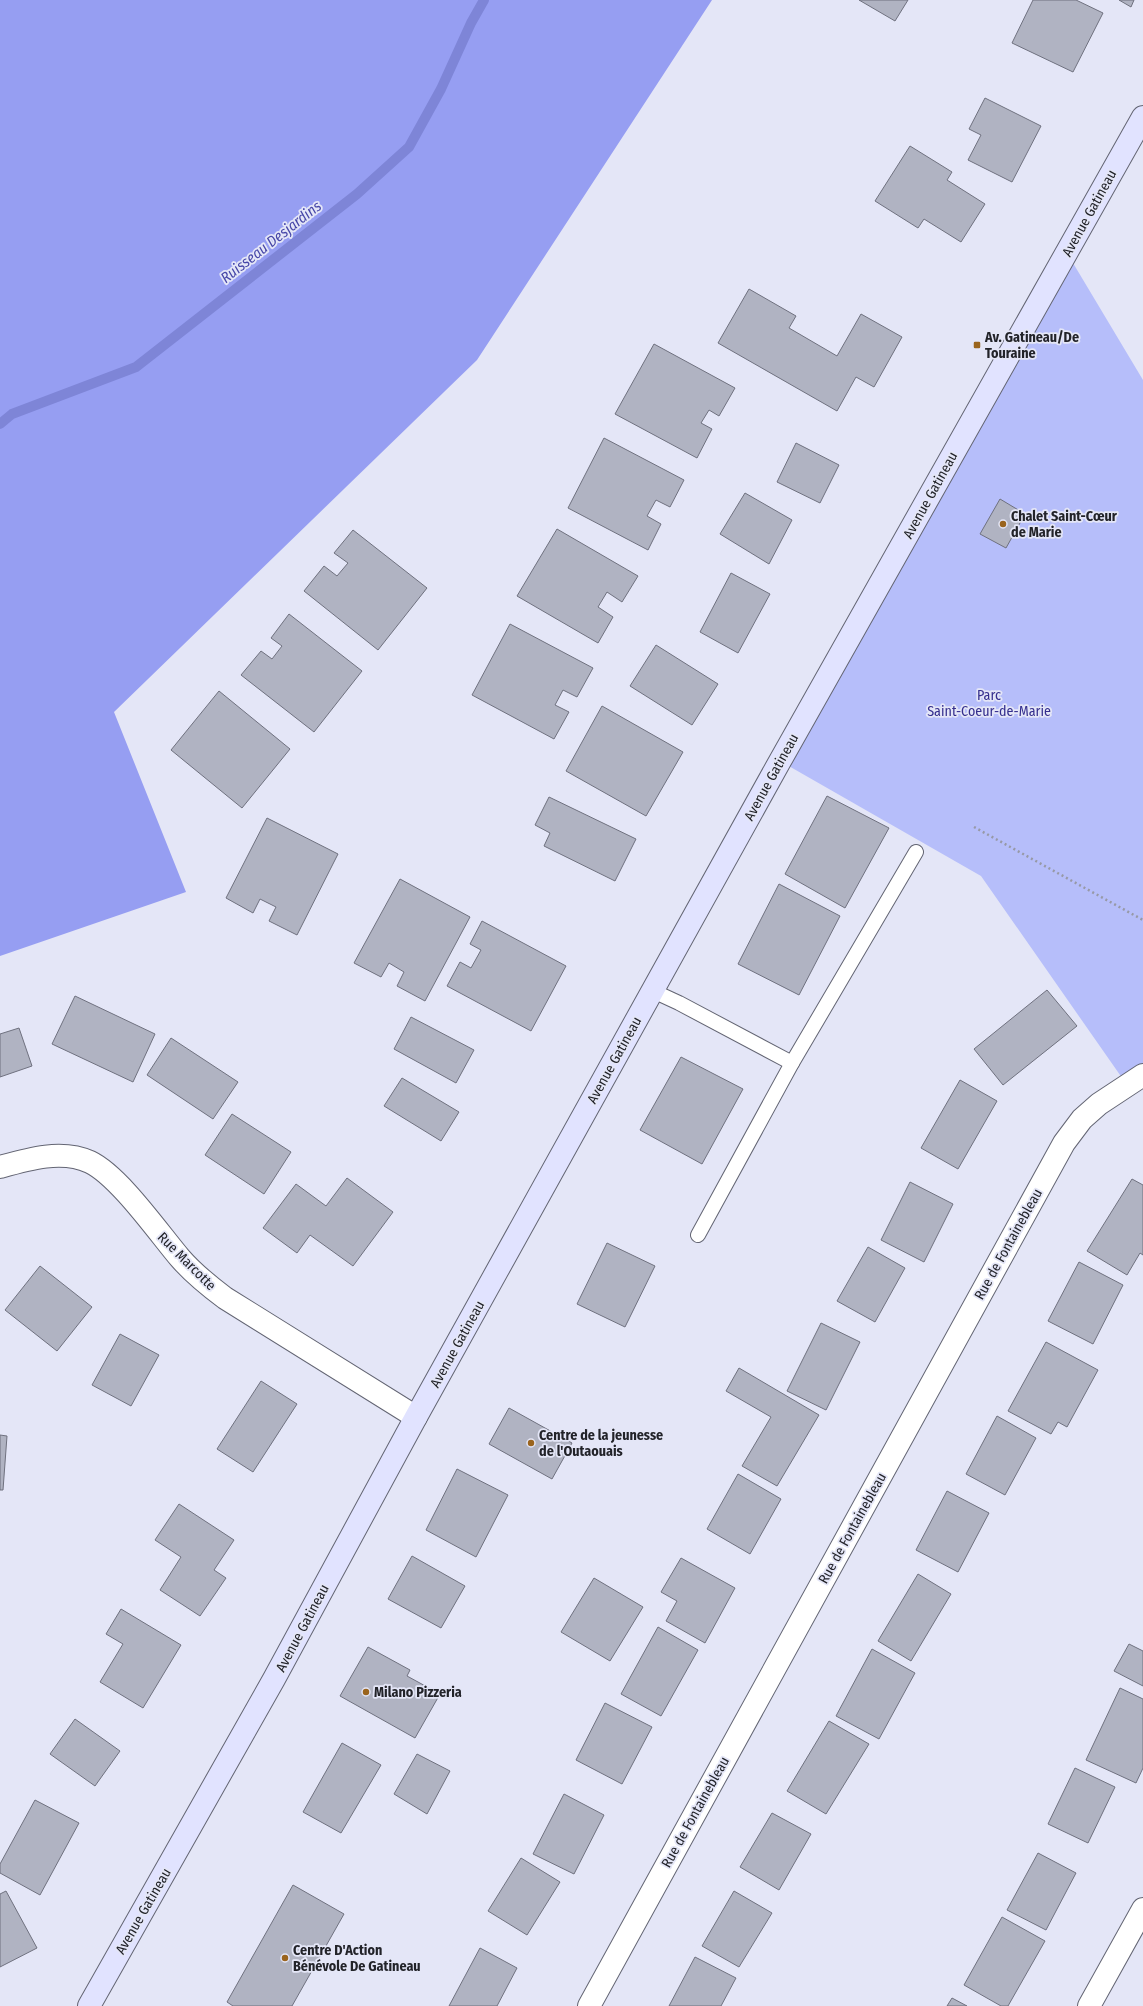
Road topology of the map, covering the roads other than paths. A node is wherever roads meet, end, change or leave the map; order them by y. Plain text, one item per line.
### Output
1 (1143, 117) edge
2 (916, 852) dead end
3 (653, 991) junction
4 (792, 1063) junction
5 (1143, 1075) edge
6 (0, 1167) edge
7 (698, 1235) dead end
8 (416, 1417) junction
9 (1143, 1909) edge
10 (89, 2006) edge
11 (589, 2006) edge
12 (1089, 2006) edge

1 - 3 street, Avenue Gatineau
2 - 4 lane
3 - 4 lane
3 - 8 street, Avenue Gatineau
4 - 7 lane
5 - 11 street, Rue de Fontainebleau
6 - 8 street, Rue Marcotte
8 - 10 street, Avenue Gatineau
9 - 12 street

